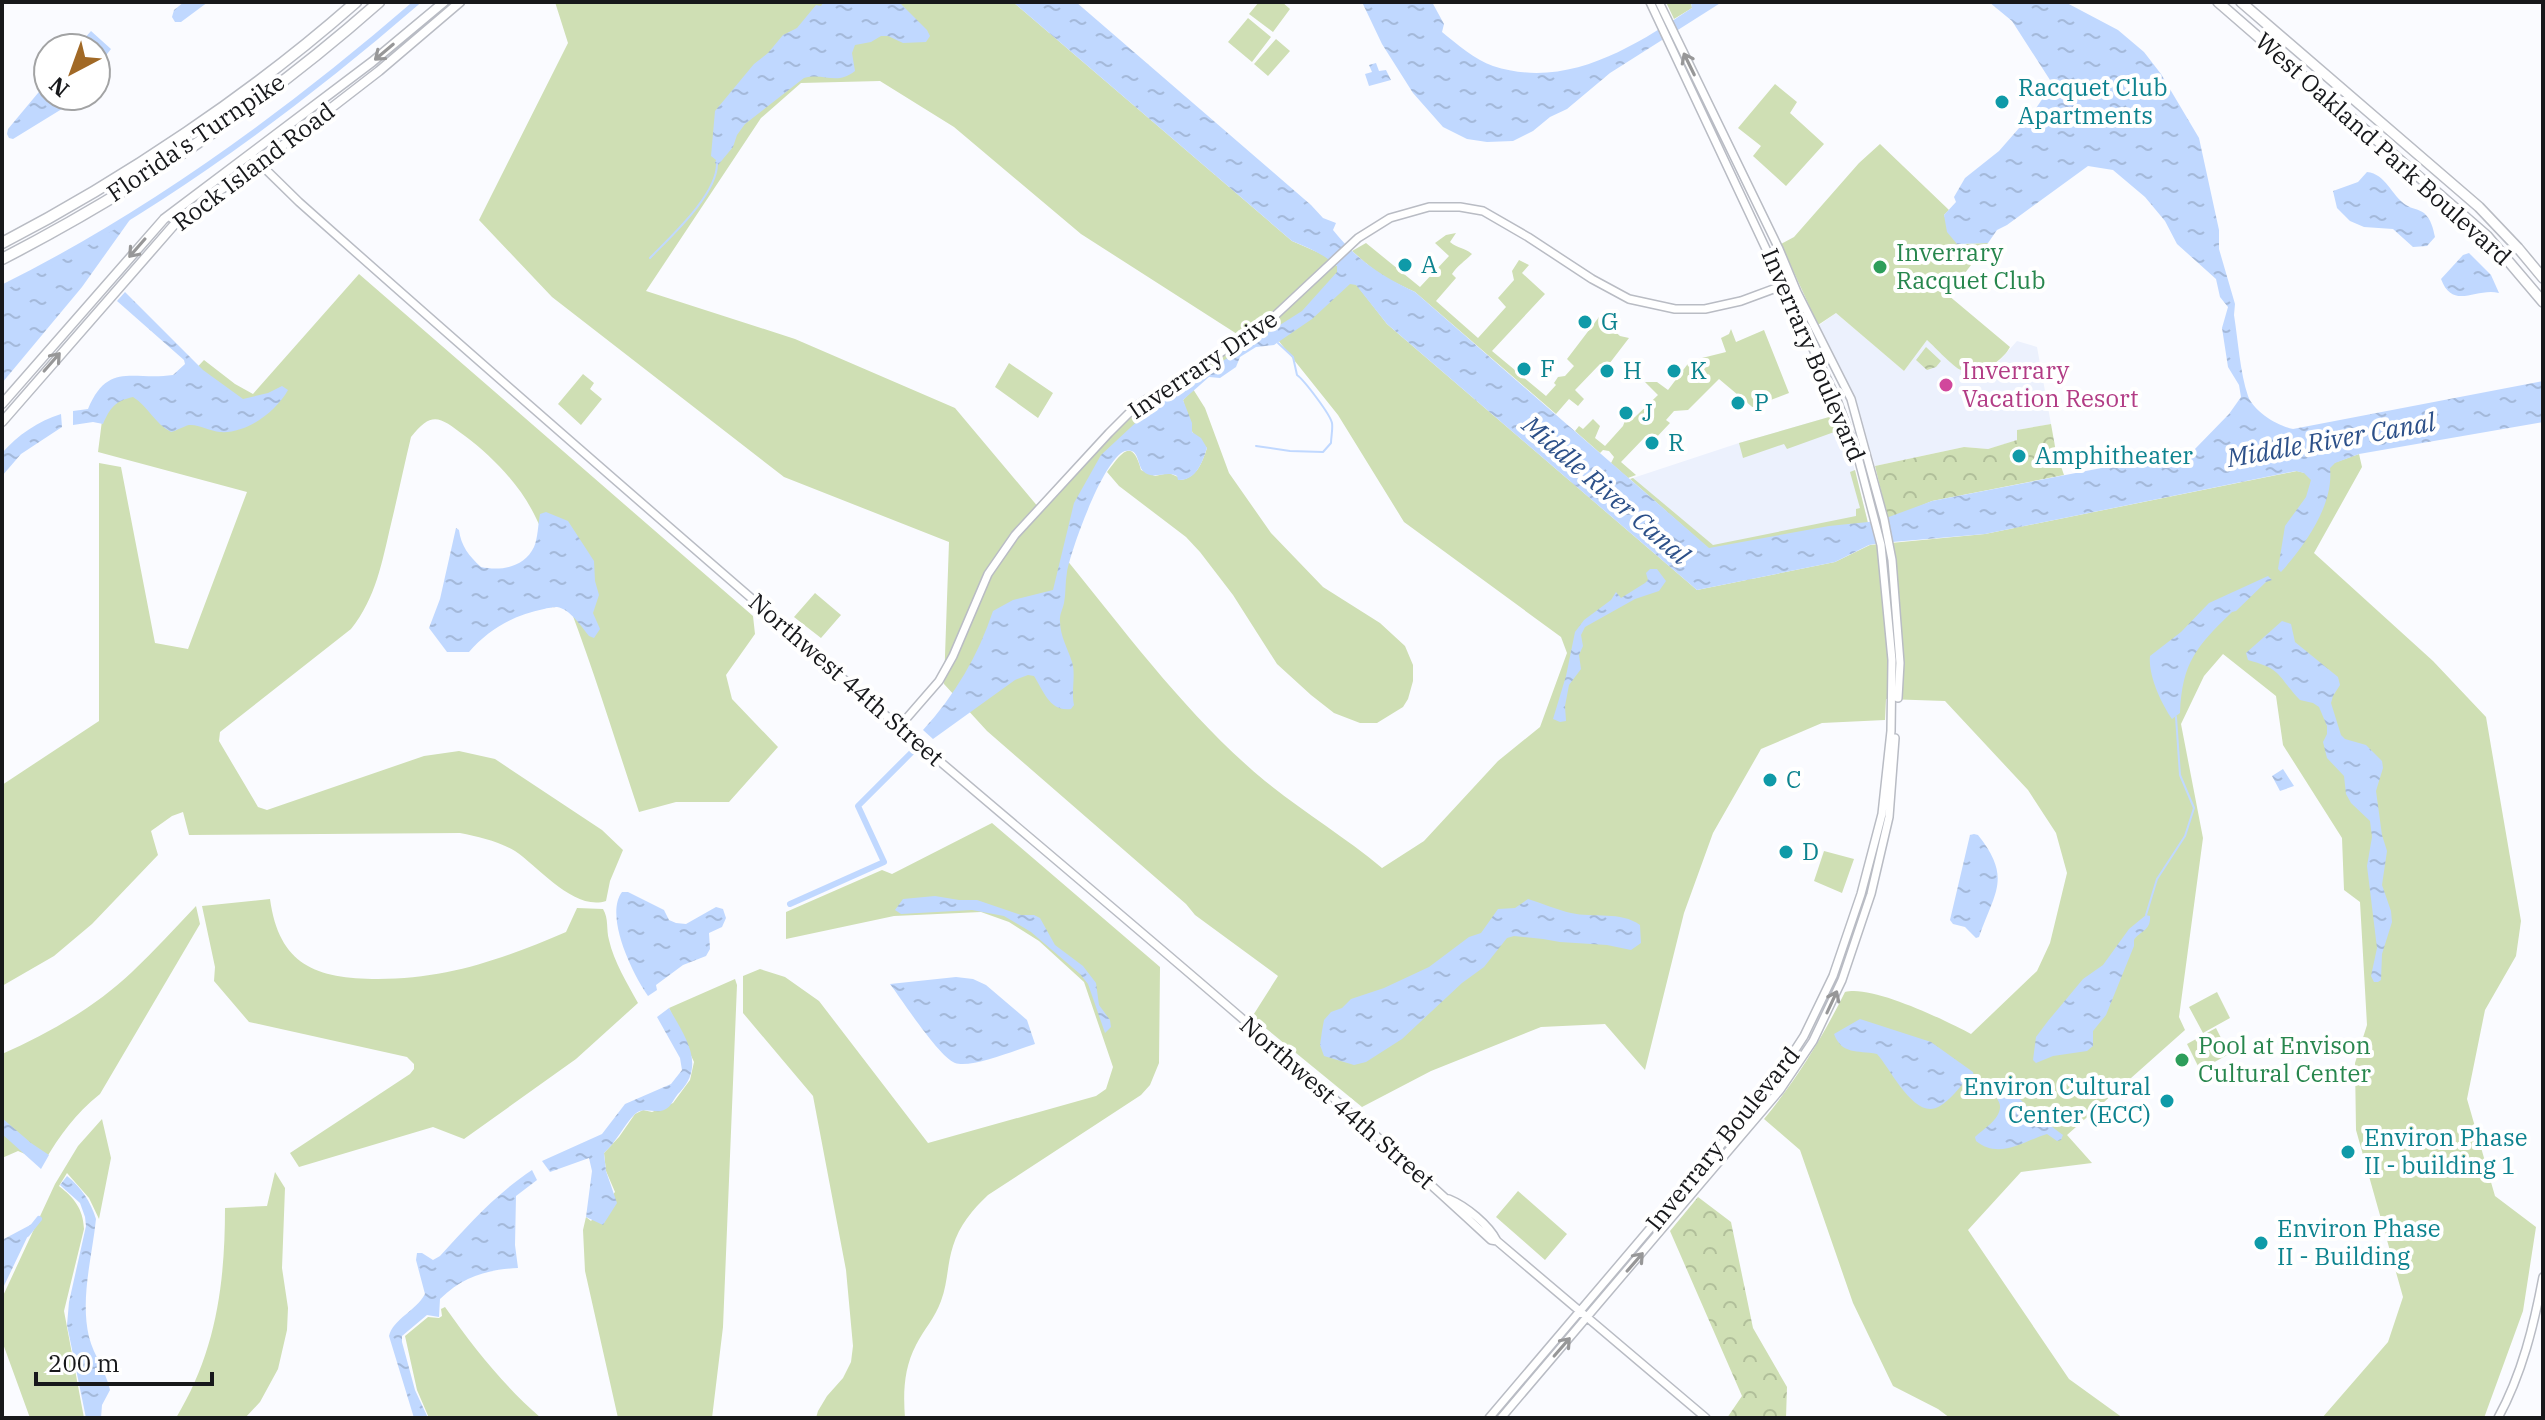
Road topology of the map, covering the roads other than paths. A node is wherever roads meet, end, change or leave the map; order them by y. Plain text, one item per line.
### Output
1 (356, 2) edge
2 (379, 2) edge
3 (444, 2) edge
4 (460, 2) edge
5 (1650, 2) edge
6 (1659, 2) edge
7 (2218, 2) edge
8 (2241, 2) edge
9 (2345, 91) junction
10 (2324, 93) junction
11 (2339, 106) junction
12 (2365, 109) junction
13 (251, 155) junction
14 (260, 163) junction
15 (174, 211) junction
16 (181, 219) junction
17 (2, 243) edge
18 (2, 259) edge
19 (2543, 278) edge
20 (1788, 283) junction
21 (2543, 302) edge
22 (2, 404) edge
23 (2, 422) edge
24 (1880, 520) junction
25 (1885, 544) junction
26 (899, 727) junction
27 (2543, 1277) edge
28 (1579, 1312) junction
29 (1587, 1318) junction
30 (1495, 1417) edge
31 (1706, 1418) edge
32 (2498, 1418) edge

1 - 17 highway, Florida's Turnpike
2 - 18 highway, Florida's Turnpike
3 -> 13 main road, Rock Island Road
4 - 14 main road, Rock Island Road
5 - 20 street, Inverrary Boulevard
20 -> 6 street, Inverrary Boulevard
7 - 10 main road, West Oakland Park Boulevard
8 - 9 main road, West Oakland Park Boulevard
9 - 10 main road
9 - 12 main road, West Oakland Park Boulevard
10 - 11 main road, West Oakland Park Boulevard
11 - 12 main road
11 - 21 main road, West Oakland Park Boulevard
12 - 19 main road, West Oakland Park Boulevard
13 - 14 street, Northwest 44th Street
13 - 15 main road, Rock Island Road
14 - 16 main road, Rock Island Road
14 - 26 street, Northwest 44th Street
15 - 16 main road
15 -> 22 main road, Rock Island Road
23 -> 16 main road, Rock Island Road
20 - 24 street, Inverrary Boulevard
20 - 24 street, Inverrary Boulevard
20 - 26 street, Inverrary Drive
24 - 25 street, Inverrary Boulevard
25 - 28 street, Inverrary Boulevard
29 -> 25 street, Inverrary Boulevard
26 - 28 street, Northwest 44th Street
27 - 32 street
28 - 29 street, Northwest 44th Street
28 - 30 street, Inverrary Boulevard
30 -> 29 street, Inverrary Boulevard
29 - 31 street, Northwest 44th Street

